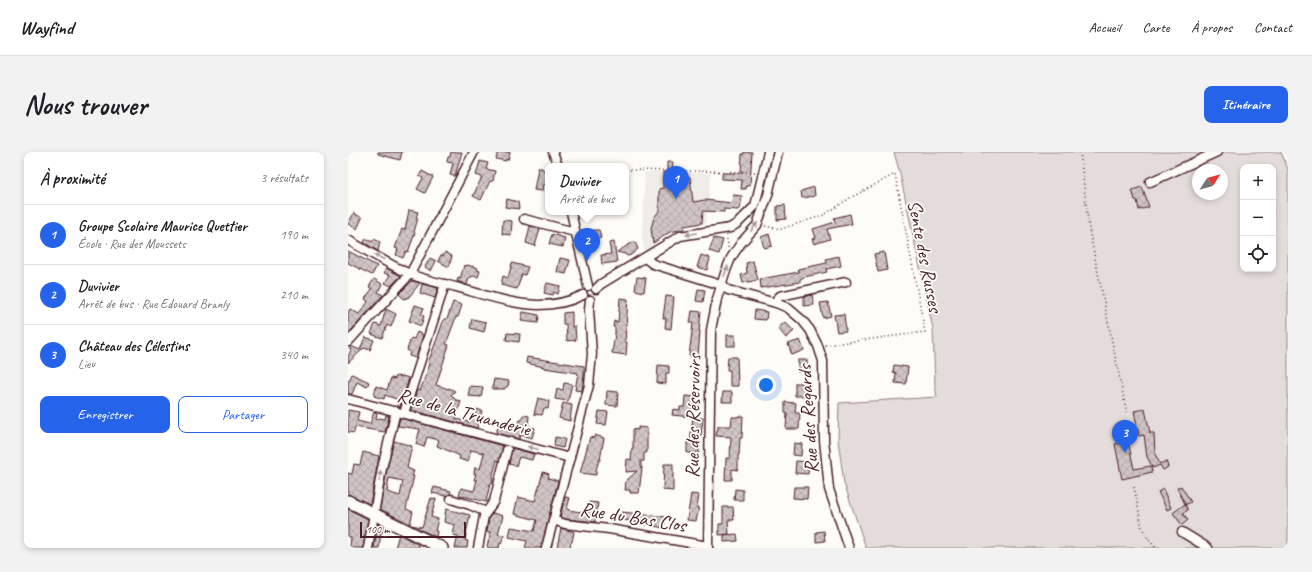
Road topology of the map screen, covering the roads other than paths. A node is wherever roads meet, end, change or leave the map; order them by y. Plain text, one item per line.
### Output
1 (474, 152) edge
2 (553, 152) edge
3 (768, 152) edge
4 (778, 152) edge
5 (1217, 152) edge
6 (557, 163) edge
7 (1150, 182) dead end
8 (572, 215) edge
9 (524, 219) dead end
10 (575, 232) junction
11 (348, 240) edge
12 (644, 258) junction
13 (410, 274) junction
14 (846, 282) dead end
15 (445, 284) junction
16 (721, 285) junction
17 (588, 286) junction
18 (596, 289) junction
19 (587, 297) junction
20 (776, 303) junction
21 (348, 342) edge
22 (348, 399) edge
23 (400, 412) junction
24 (508, 446) junction
25 (570, 458) junction
26 (451, 499) dead end
27 (348, 501) edge
28 (486, 512) junction
29 (374, 514) junction
30 (554, 520) junction
31 (1182, 532) dead end
32 (708, 547) edge
33 (368, 548) edge
34 (442, 548) edge
35 (478, 548) edge
36 (546, 548) edge
37 (849, 548) edge
38 (1208, 548) edge

1 - 13 street
2 - 6 street
3 -> 12 street
16 -> 4 street, Rue des Réservoirs
5 - 7 street
8 - 10 street
9 - 10 street
10 - 17 street
13 -> 11 street
12 - 16 street, Rue des Regards
12 - 18 street
13 - 15 street
13 - 21 street
14 - 20 street
15 - 19 street
15 - 23 street
16 - 20 street, Rue des Regards
16 - 32 street, Rue des Réservoirs
17 - 18 street
17 - 19 street
18 - 19 street
19 - 25 street
20 - 37 street, Rue des Regards
22 - 23 street, Rue de la Truanderie
23 - 24 street, Rue de la Truanderie
29 -> 23 street
25 -> 24 street, Rue de la Truanderie
24 - 28 street
25 - 30 street
26 - 28 street
27 - 29 main road
28 - 35 street
29 - 33 street
29 - 34 main road
30 - 32 street, Rue du Bas Clos
30 - 36 street
31 - 38 street

